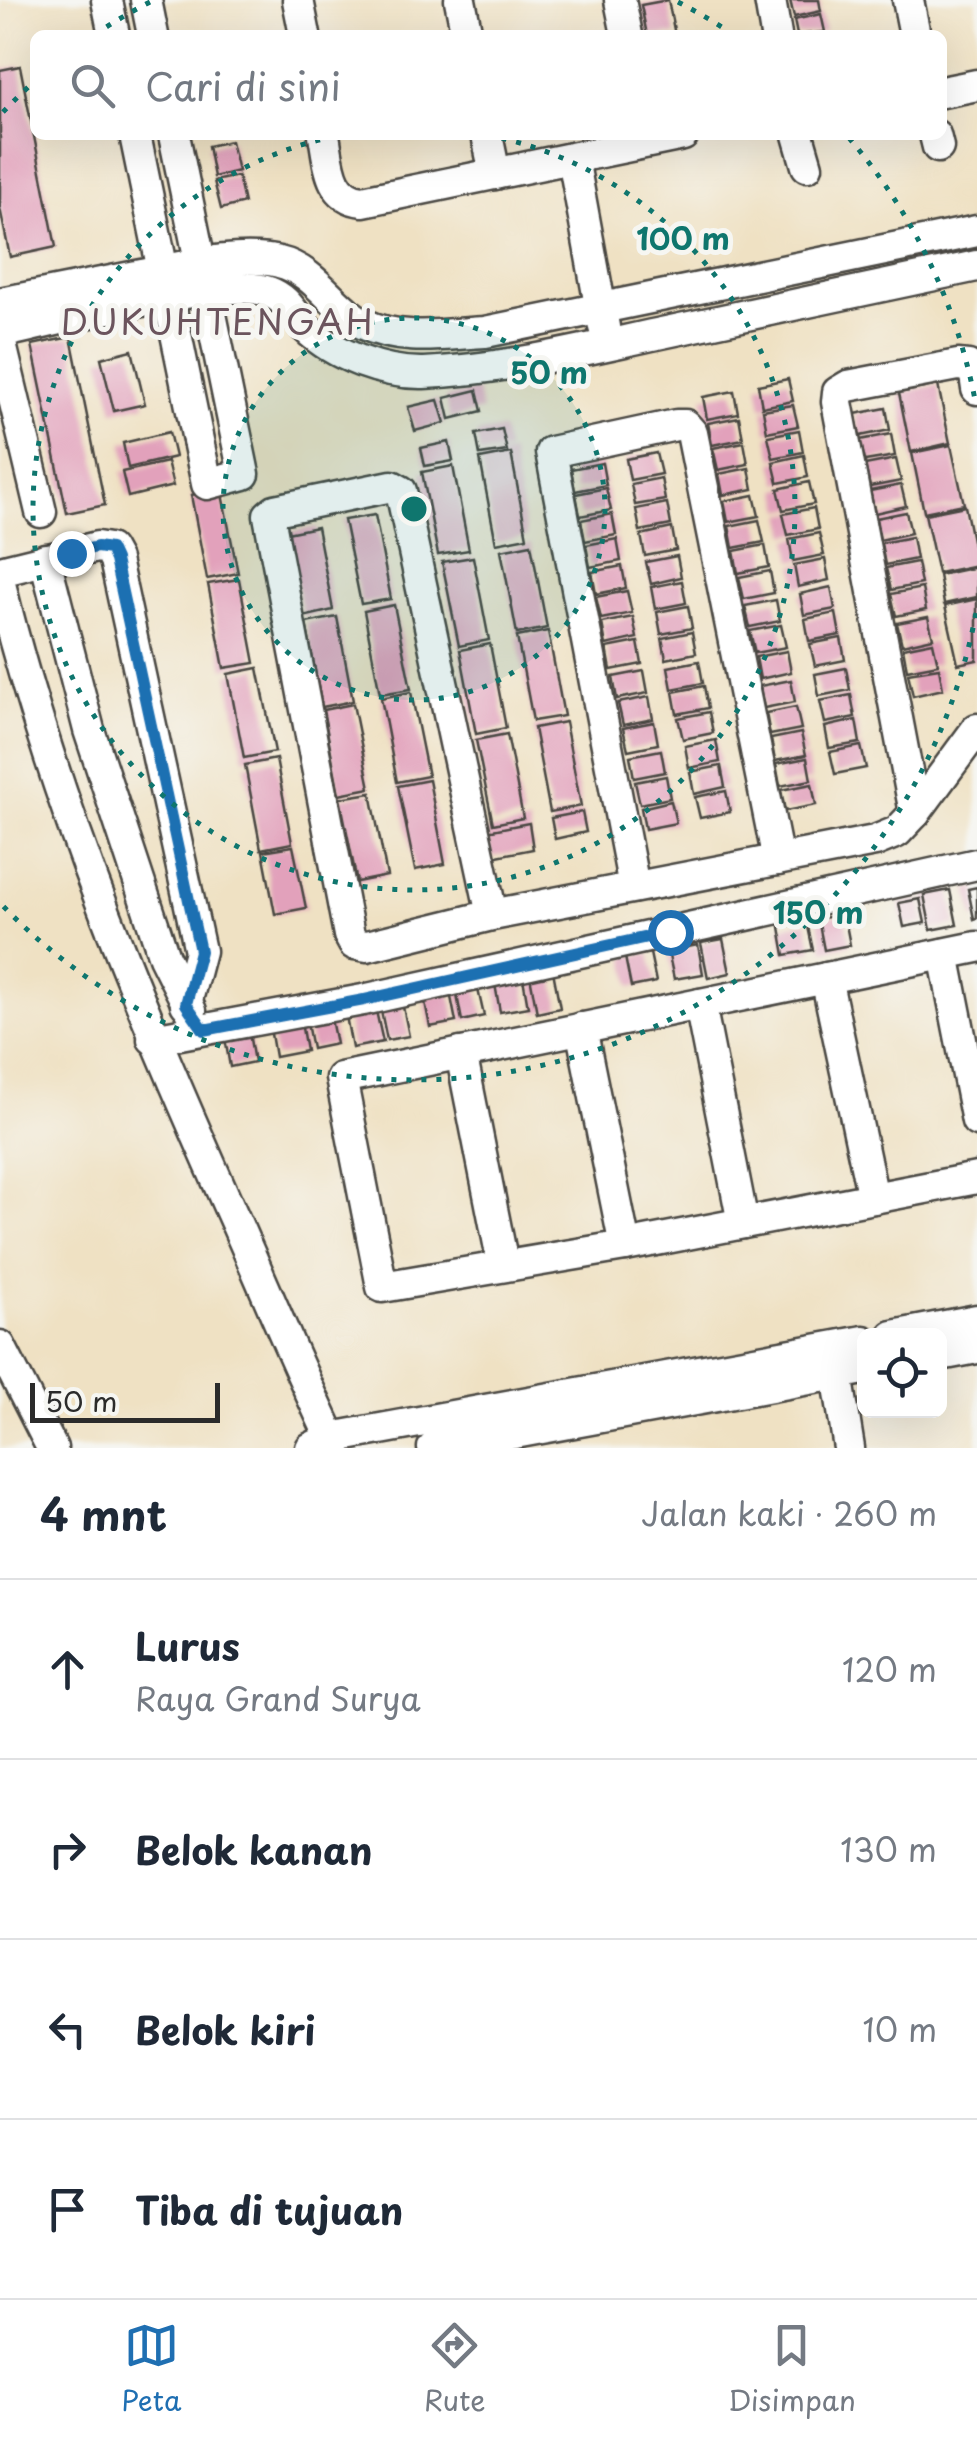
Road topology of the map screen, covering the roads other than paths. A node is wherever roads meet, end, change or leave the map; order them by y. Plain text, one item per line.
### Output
1 (107, 0) edge
2 (146, 0) edge
3 (298, 0) edge
4 (460, 0) edge
5 (620, 0) edge
6 (770, 0) edge
7 (908, 0) edge
8 (113, 30) edge
9 (153, 30) edge
10 (303, 30) edge
11 (466, 30) edge
12 (626, 30) edge
13 (775, 30) edge
14 (915, 30) edge
15 (977, 85) edge
16 (947, 91) edge
17 (136, 140) edge
18 (175, 140) edge
19 (325, 140) edge
20 (488, 140) edge
21 (640, 140) edge
22 (799, 140) edge
23 (573, 158) junction
24 (807, 166) dead end
25 (495, 174) junction
26 (977, 231) edge
27 (977, 266) edge
28 (203, 276) junction
29 (165, 284) junction
30 (0, 303) edge
31 (601, 306) junction
32 (0, 336) edge
33 (606, 345) junction
34 (977, 389) edge
35 (41, 512) dead end
36 (45, 559) junction
37 (0, 571) edge
38 (0, 584) edge
39 (10, 668) edge
40 (977, 729) edge
41 (915, 814) junction
42 (778, 860) junction
43 (977, 864) edge
44 (634, 888) junction
45 (492, 915) junction
46 (977, 947) edge
47 (944, 954) junction
48 (826, 978) junction
49 (186, 1004) junction
50 (700, 1004) junction
51 (580, 1028) junction
52 (204, 1030) junction
53 (153, 1039) junction
54 (461, 1053) junction
55 (977, 1121) edge
56 (977, 1178) edge
57 (872, 1198) junction
58 (743, 1223) junction
59 (625, 1246) junction
60 (503, 1264) junction
61 (977, 1320) edge
62 (935, 1328) edge
63 (0, 1346) edge
64 (977, 1348) edge
65 (947, 1354) edge
66 (844, 1363) edge
67 (324, 1445) edge
68 (52, 1448) edge
69 (432, 1448) edge
70 (849, 1448) edge

1 - 8 street
2 - 9 street
3 - 10 street
4 - 11 street
5 - 12 street
6 - 13 street
7 - 14 street
15 - 16 street
17 - 29 street
18 - 28 street
19 - 25 street
20 - 25 street
21 - 23 street
22 - 24 street
23 - 25 street
23 - 31 street
26 - 31 street
27 - 33 street
28 - 29 street
28 - 29 street
28 - 31 street
28 - 33 street
29 - 30 street
29 - 32 street
31 - 33 street
32 - 35 street
34 - 41 street
36 - 37 street
36 - 49 street
36 - 49 street
38 - 39 street
39 - 53 street
40 - 41 street
41 - 42 street
42 - 44 street
42 - 44 street
43 - 52 street
44 - 45 street
45 - 45 street
46 - 47 street
47 - 48 street
47 - 55 street
48 - 50 street
48 - 57 street
49 - 52 street
50 - 51 street
50 - 58 street
51 - 54 street
51 - 59 street
52 - 53 street
53 - 67 street
54 - 60 street
54 - 60 street
56 - 57 street
57 - 58 street
58 - 59 street
59 - 60 street
61 - 62 street
63 - 68 street
64 - 65 street
66 - 67 street
66 - 69 street
66 - 70 street

